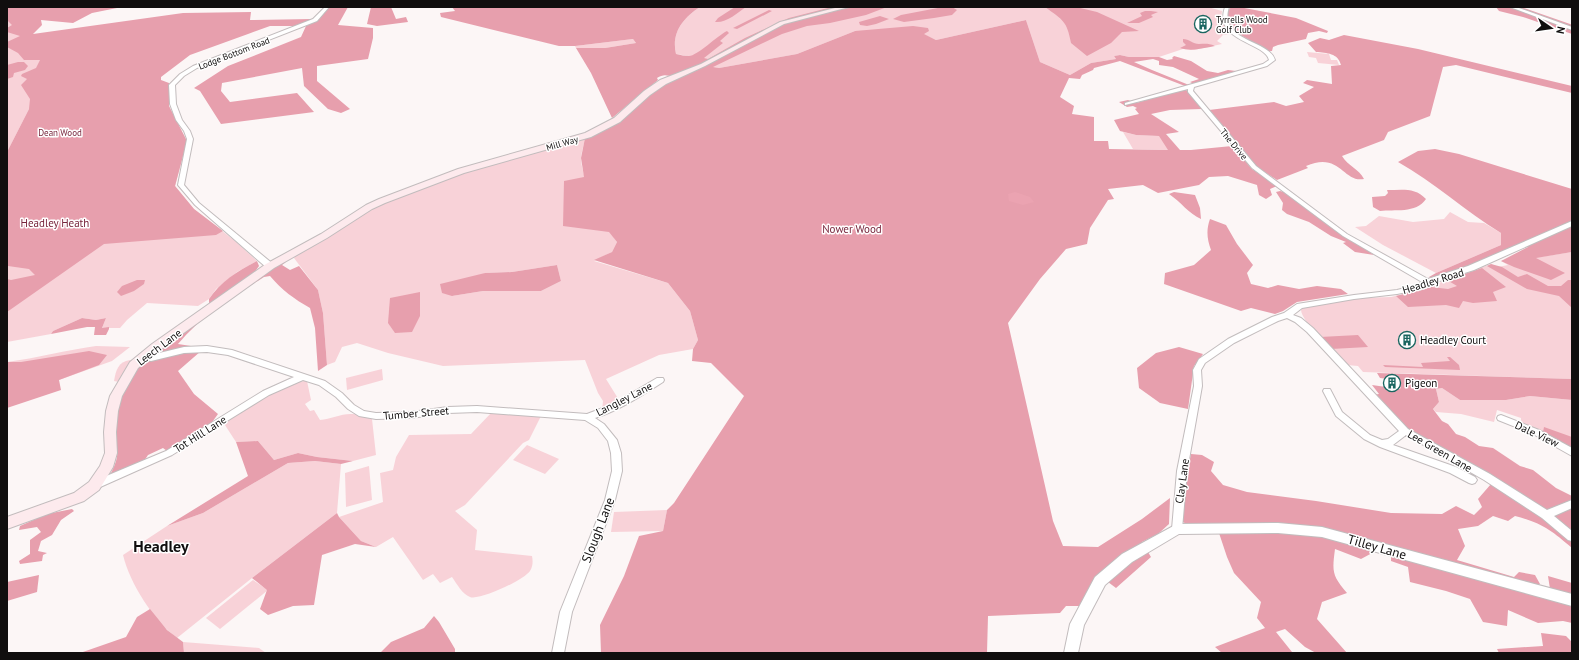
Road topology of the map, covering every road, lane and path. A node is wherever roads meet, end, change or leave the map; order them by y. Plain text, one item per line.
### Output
1 (327, 7) edge
2 (846, 7) edge
3 (1227, 7) edge
4 (1512, 7) edge
5 (1572, 29) edge
6 (1192, 86) junction
7 (1127, 104) dead end
8 (1572, 223) edge
9 (270, 266) junction
10 (1427, 282) junction
11 (1287, 315) junction
12 (143, 357) junction
13 (303, 376) junction
14 (660, 380) dead end
15 (1327, 391) dead end
16 (587, 417) joint
17 (1501, 418) dead end
18 (598, 419) junction
19 (1405, 431) junction
20 (1381, 444) junction
21 (1572, 452) edge
22 (1472, 480) dead end
23 (94, 486) junction
24 (1572, 504) edge
25 (1546, 516) junction
26 (7, 523) edge
27 (1177, 529) junction
28 (1572, 537) edge
29 (1572, 600) edge
30 (558, 653) edge
31 (1071, 653) edge

1 - 9 street, Lodge Bottom Road
2 - 9 main road, Mill Way
3 - 6 street
4 - 5 street
6 - 7 street
6 - 10 street, The Drive
8 - 10 street, Headley Road
9 - 12 main road, Leech Lane
10 - 11 street, Headley Road
11 - 19 street, Lee Green Lane
11 - 27 street, Clay Lane
12 - 13 street, Tumber Street
12 - 23 main road, Leech Lane
13 - 16 street, Tumber Street
13 - 23 street, Tot Hill Lane
14 - 18 street, Langley Lane
15 - 20 street
16 - 18 street, Slough Lane
17 - 21 street, Dale View
18 - 30 street, Slough Lane
19 - 20 street
19 - 25 street, Lee Green Lane
20 - 22 street
23 - 26 main road, Leech Lane
24 - 25 street
25 - 28 street, Lee Green Lane
27 - 29 street, Tilley Lane
27 - 31 street

